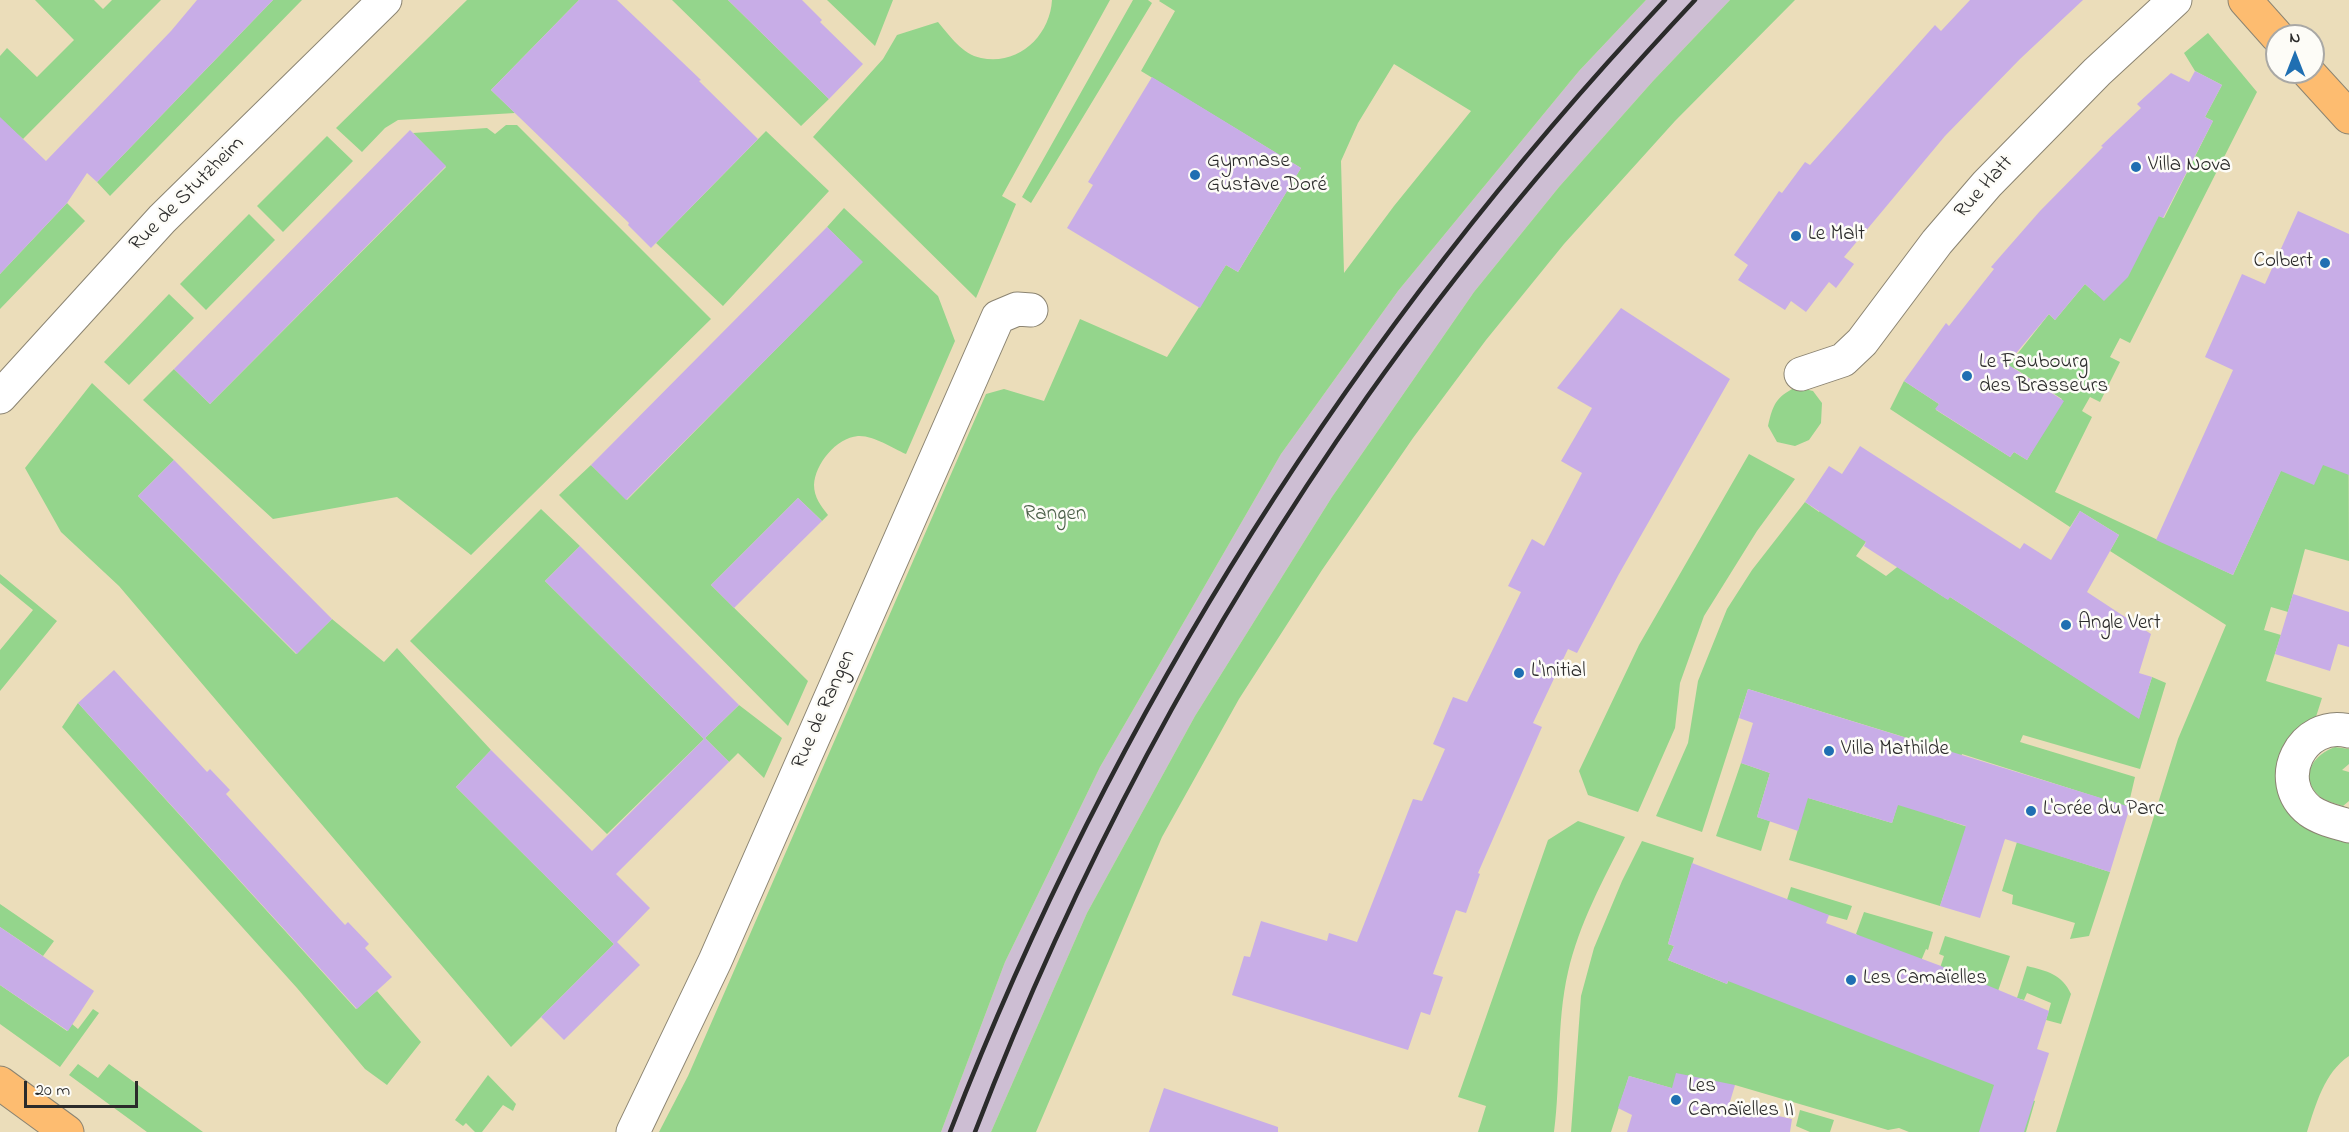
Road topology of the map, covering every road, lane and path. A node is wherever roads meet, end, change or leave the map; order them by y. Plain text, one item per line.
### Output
1 (385, 0) edge
2 (2175, 0) edge
3 (2245, 0) edge
4 (2266, 24) edge
5 (2319, 84) edge
6 (2349, 117) edge
7 (1031, 310) dead end
8 (1801, 374) dead end
9 (0, 397) edge
10 (2349, 731) edge
11 (2349, 826) edge
12 (0, 1083) edge
13 (67, 1132) edge
14 (633, 1132) edge

1 - 9 street, Rue de Stutzheim
2 - 8 street, Rue Hatt
3 - 4 main road
5 - 6 main road
7 - 14 street, Rue de Rangen
10 - 11 street
12 - 13 main road

